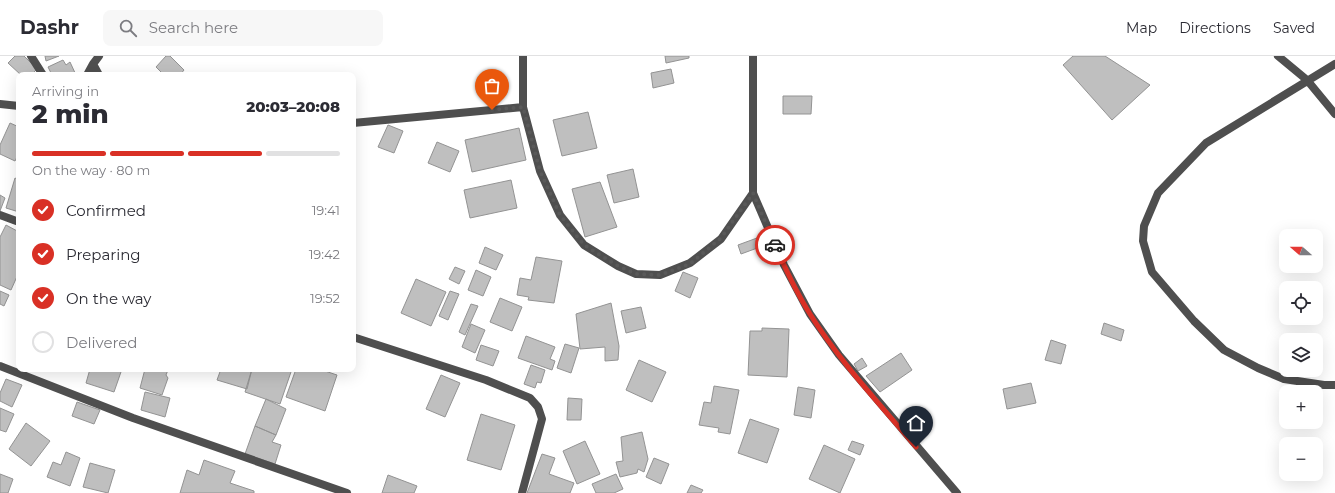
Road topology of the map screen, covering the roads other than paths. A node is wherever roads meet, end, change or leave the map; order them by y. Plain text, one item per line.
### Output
1 (31, 56) edge
2 (99, 56) edge
3 (523, 56) edge
4 (753, 56) edge
5 (1278, 56) edge
6 (94, 64) junction
7 (1335, 64) edge
8 (41, 72) edge
9 (89, 72) edge
10 (98, 72) edge
11 (1307, 80) junction
12 (0, 104) edge
13 (16, 106) edge
14 (523, 107) junction
15 (1335, 114) edge
16 (356, 123) edge
17 (753, 193) junction
18 (0, 215) edge
19 (16, 221) edge
20 (356, 338) edge
21 (0, 366) edge
22 (1335, 385) edge
23 (347, 493) edge
24 (522, 493) edge
25 (957, 493) edge

1 - 8 street
2 - 6 street
3 - 14 street
4 - 17 street
5 - 11 street
6 - 9 street
6 - 10 street
7 - 11 street
11 - 15 street
11 - 22 street
12 - 13 street
14 - 16 street
14 - 17 street
17 - 25 street
18 - 19 street
20 - 24 street
21 - 23 street

